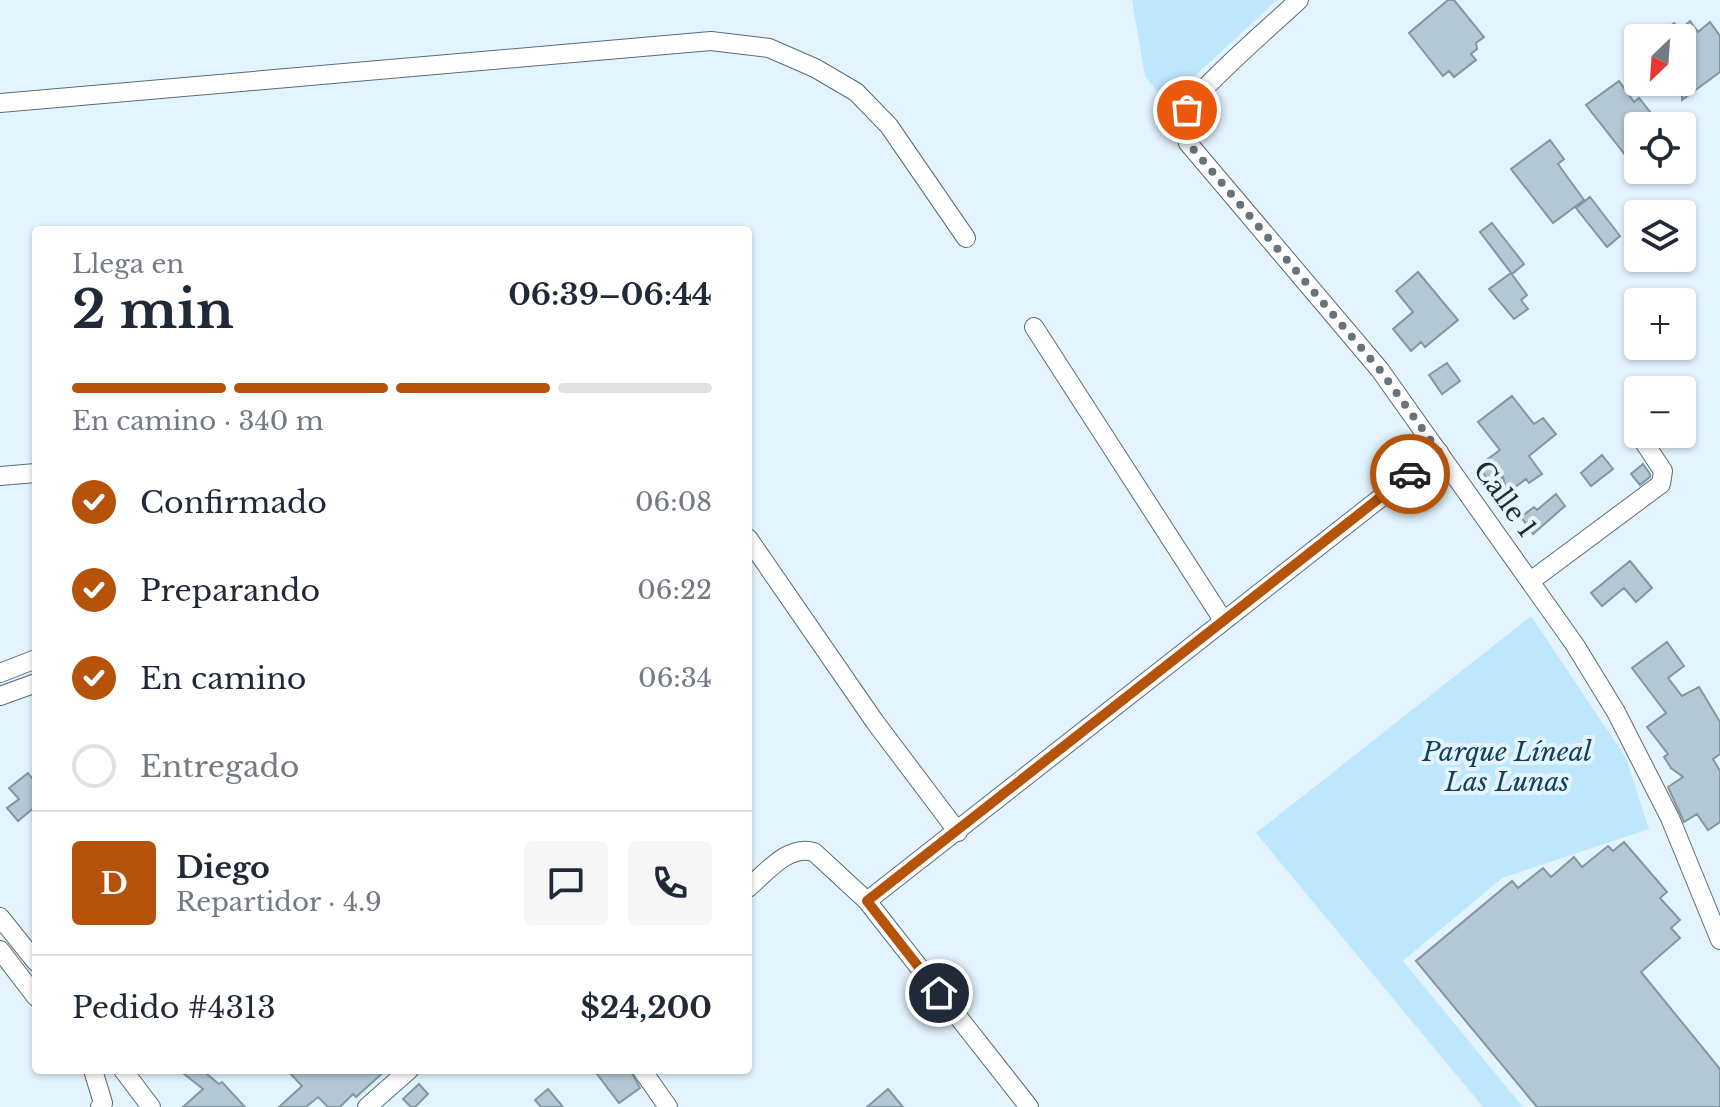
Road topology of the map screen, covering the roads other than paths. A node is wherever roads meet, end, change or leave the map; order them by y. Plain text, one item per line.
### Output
1 (1299, 0) edge
2 (0, 103) edge
3 (966, 238) dead end
4 (1034, 327) dead end
5 (1648, 448) edge
6 (1439, 452) junction
7 (32, 473) edge
8 (0, 476) edge
9 (752, 544) edge
10 (1532, 580) junction
11 (1223, 620) junction
12 (32, 661) edge
13 (0, 673) edge
14 (32, 684) edge
15 (0, 696) edge
16 (958, 832) junction
17 (752, 885) edge
18 (867, 901) junction
19 (0, 917) edge
20 (1720, 940) edge
21 (0, 950) edge
22 (32, 957) edge
23 (32, 992) edge
24 (94, 1074) edge
25 (126, 1074) edge
26 (404, 1074) edge
27 (645, 1074) edge
28 (100, 1107) edge
29 (151, 1107) edge
30 (367, 1107) edge
31 (668, 1107) edge
32 (1029, 1107) edge

1 - 6 street, Calle 1
2 - 3 street
4 - 11 street
5 - 10 street
6 - 10 street, Calle 1
6 - 11 street
7 - 8 street
9 - 16 street
10 - 20 street, Calle 1
11 - 16 street
12 - 13 street
14 - 15 street
16 - 18 street
17 - 18 street
18 - 32 street
19 - 22 street
21 - 23 street
24 - 28 street
25 - 29 street
26 - 30 street
27 - 31 street

